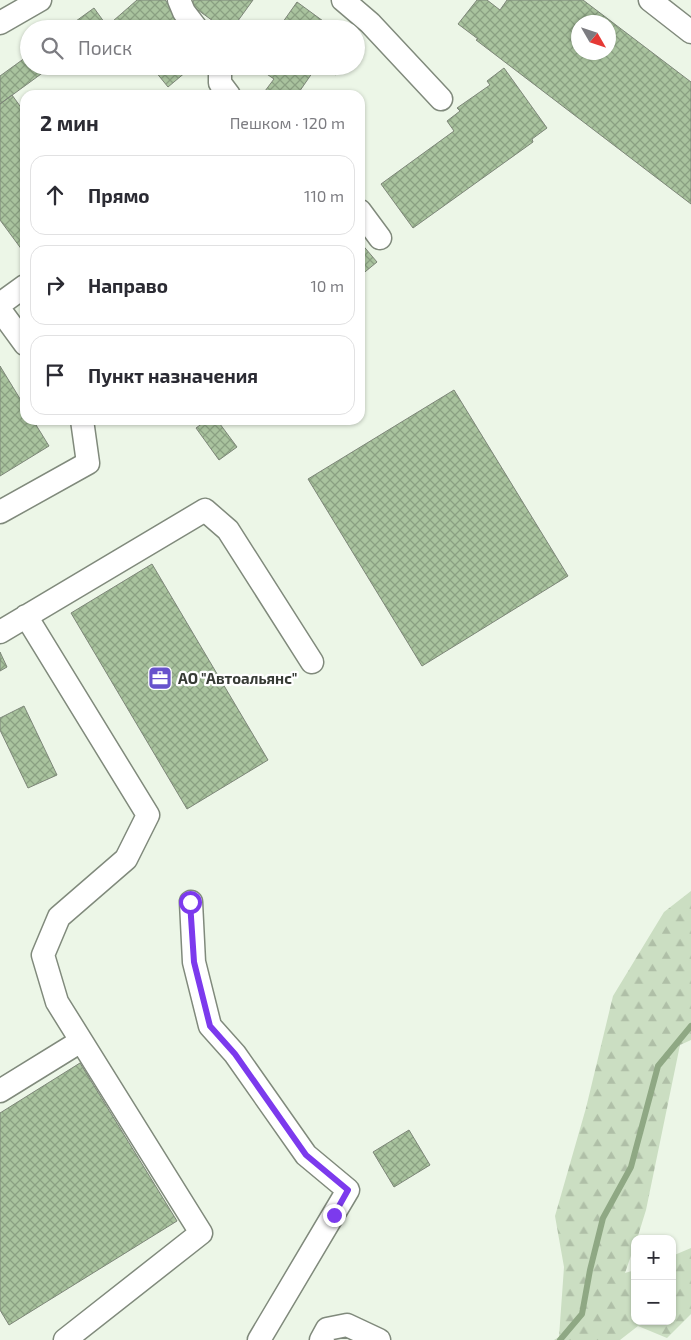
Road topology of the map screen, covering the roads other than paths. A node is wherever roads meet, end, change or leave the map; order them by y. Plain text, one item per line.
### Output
1 (40, 0) edge
2 (179, 0) edge
3 (343, 0) edge
4 (650, 0) edge
5 (190, 20) edge
6 (0, 23) edge
7 (691, 32) edge
8 (220, 75) edge
9 (225, 90) edge
10 (441, 99) dead end
11 (365, 218) edge
12 (380, 238) dead end
13 (20, 290) edge
14 (0, 304) edge
15 (0, 310) edge
16 (20, 337) edge
17 (83, 425) edge
18 (0, 512) edge
19 (26, 616) junction
20 (0, 632) edge
21 (312, 662) dead end
22 (190, 902) dead end
23 (81, 1041) junction
24 (0, 1091) edge
25 (65, 1340) edge
26 (259, 1340) edge
27 (321, 1340) edge
28 (379, 1340) edge

1 - 6 street
2 - 5 street
3 - 10 street
4 - 7 street
8 - 9 street
11 - 12 street
13 - 14 street
15 - 16 street
17 - 18 street
19 - 20 street
19 - 21 street
19 - 23 street
22 - 26 street
23 - 24 street
23 - 25 street
27 - 28 street

